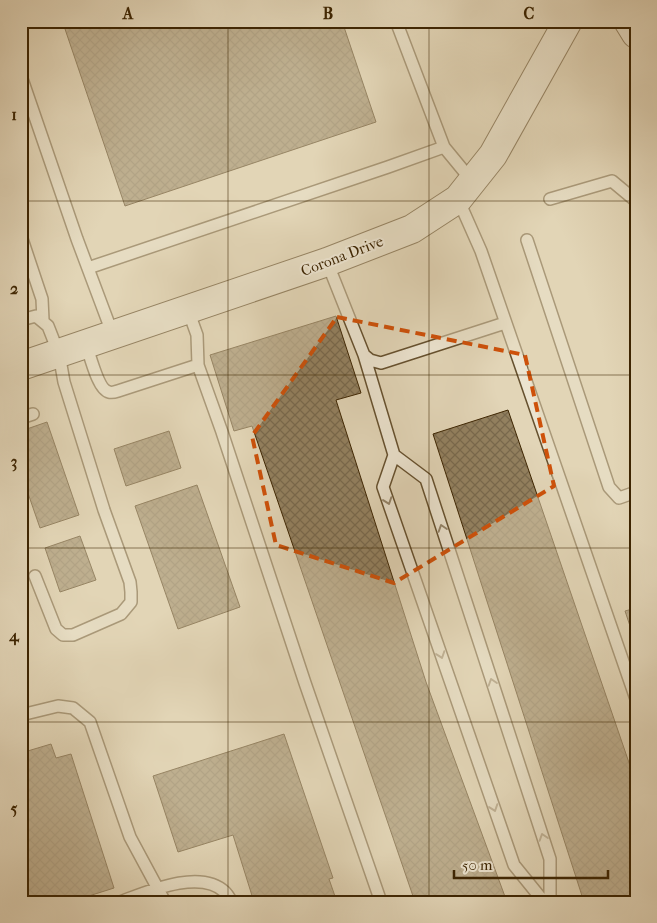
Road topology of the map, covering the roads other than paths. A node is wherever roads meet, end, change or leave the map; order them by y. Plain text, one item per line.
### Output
1 (396, 21) edge
2 (568, 21) edge
3 (628, 21) edge
4 (636, 34) edge
5 (21, 76) edge
6 (444, 147) junction
7 (465, 190) junction
8 (550, 199) dead end
9 (636, 201) edge
10 (21, 236) edge
11 (527, 240) dead end
12 (327, 262) junction
13 (88, 268) junction
14 (188, 310) junction
15 (21, 320) edge
16 (43, 320) junction
17 (506, 323) junction
18 (113, 335) junction
19 (86, 344) junction
20 (59, 354) junction
21 (364, 355) junction
22 (21, 366) edge
23 (198, 366) junction
24 (33, 414) dead end
25 (21, 418) edge
26 (394, 455) junction
27 (636, 492) edge
28 (35, 576) dead end
29 (636, 699) edge
30 (21, 715) edge
31 (158, 888) junction
32 (120, 902) edge
33 (166, 902) edge
34 (232, 902) edge
35 (381, 902) edge
36 (544, 902) edge
37 (550, 902) edge

1 - 6 lane
2 - 7 street, Corona Drive
3 - 4 street
5 - 13 lane
6 - 7 lane
6 - 13 lane
7 - 12 street, Corona Drive
7 - 17 lane
8 - 9 lane
10 - 16 lane
11 - 27 lane
12 - 14 street, Corona Drive
12 - 21 lane
13 - 18 lane
14 - 18 street, Corona Drive
14 - 23 lane
15 - 16 lane
16 - 20 lane
17 - 21 lane
17 - 29 lane
18 - 19 street, Corona Drive
19 - 20 street, Corona Drive
19 - 23 lane
20 - 22 street, Corona Drive
20 - 28 lane
21 - 26 lane
23 - 35 lane
24 - 25 lane
26 -> 36 lane
37 -> 26 lane
30 - 31 lane
31 - 32 lane
31 - 33 lane
31 - 34 lane

